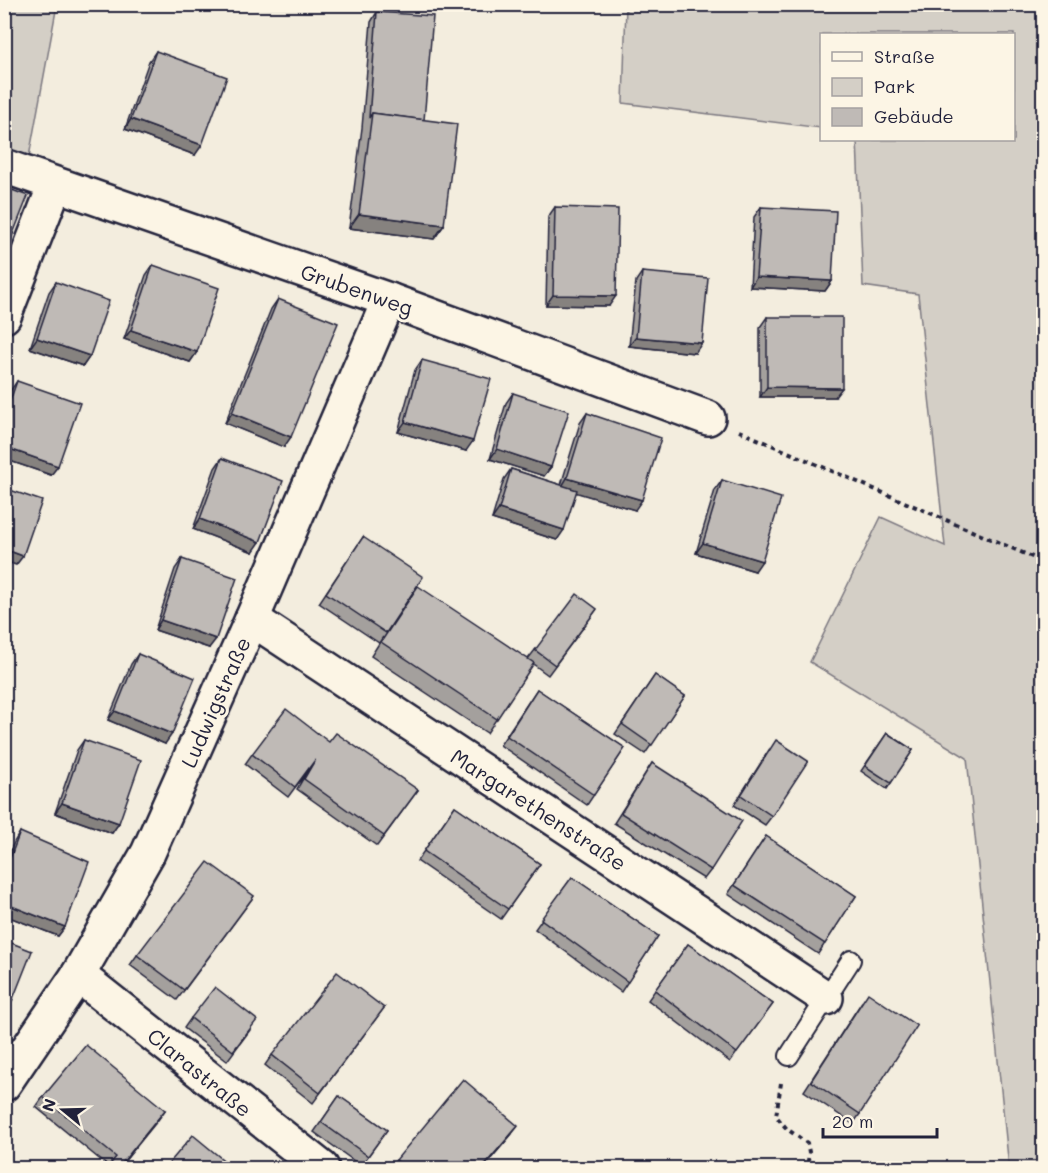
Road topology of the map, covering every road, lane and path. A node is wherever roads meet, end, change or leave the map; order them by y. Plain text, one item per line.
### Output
1 (4, 166) edge
2 (55, 185) junction
3 (389, 300) junction
4 (4, 316) edge
5 (708, 418) joint
6 (1044, 562) edge
7 (252, 619) junction
8 (851, 960) dead end
9 (78, 975) junction
10 (826, 998) junction
11 (789, 1056) joint
12 (4, 1084) edge
13 (322, 1168) edge
14 (817, 1168) edge

1 - 2 street, Grubenweg
2 - 3 street, Grubenweg
2 - 4 street
3 - 5 street, Grubenweg
3 - 7 street, Ludwigstraße
5 - 6 path
7 - 9 street, Ludwigstraße
7 - 10 street, Margarethenstraße
8 - 10 lane
9 - 12 street, Ludwigstraße
9 - 13 street, Clarastraße
10 - 11 lane
11 - 14 path

